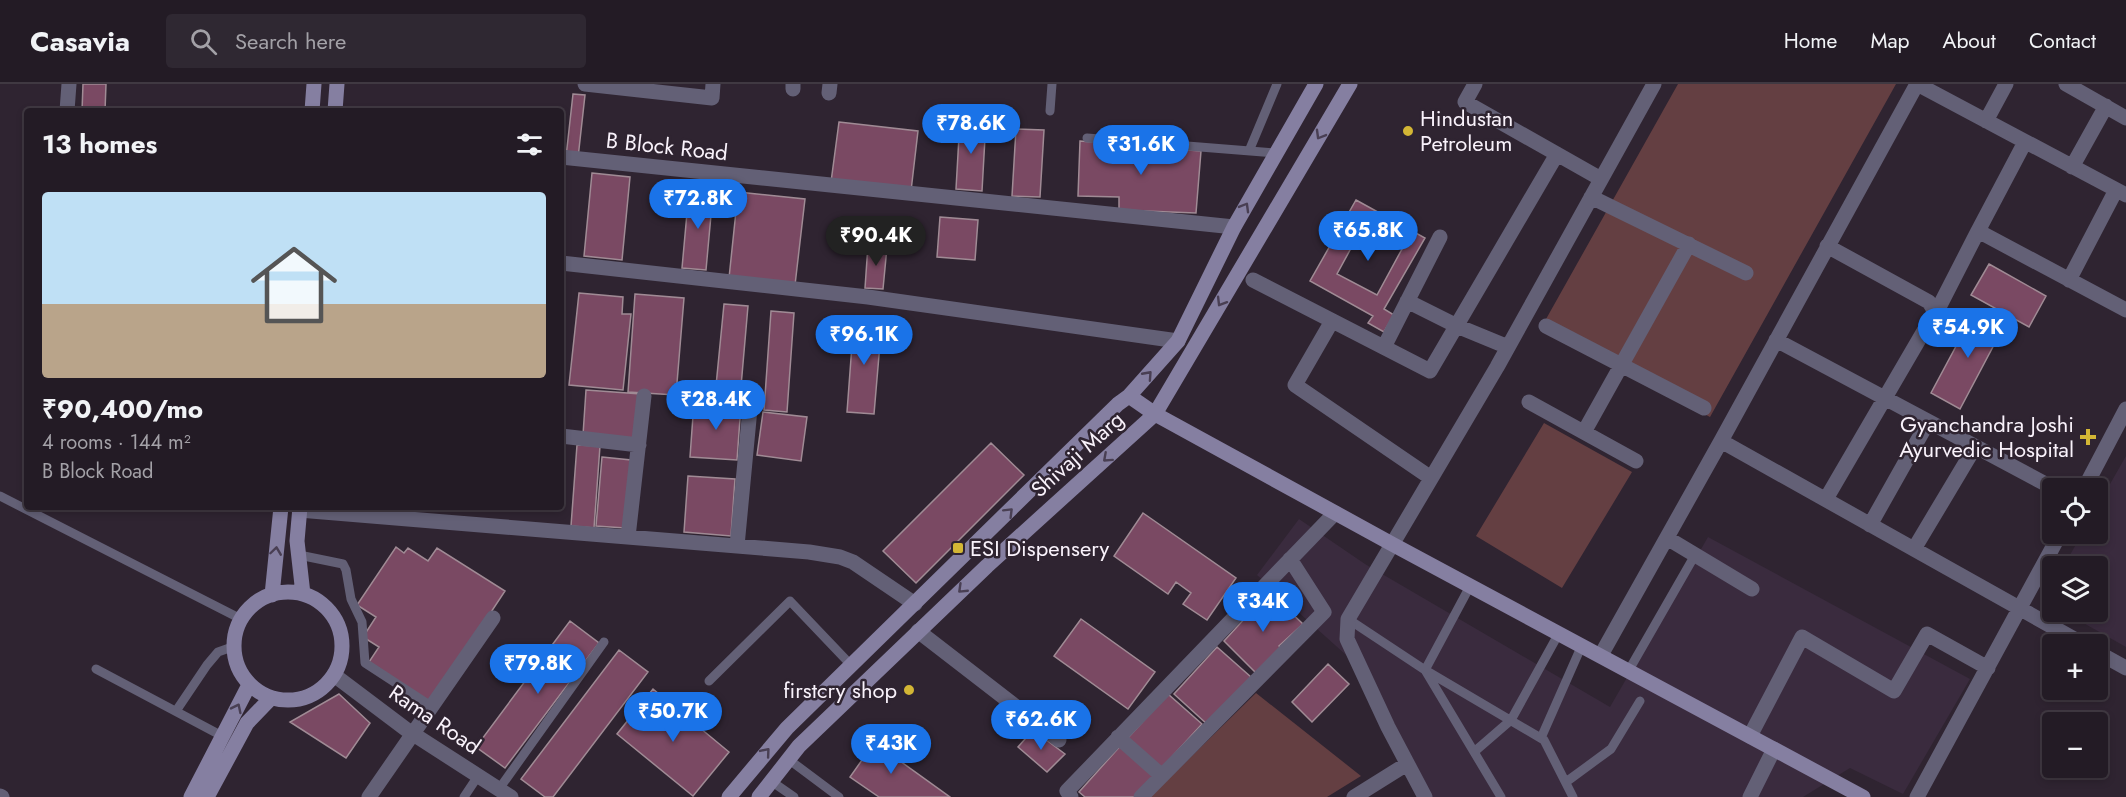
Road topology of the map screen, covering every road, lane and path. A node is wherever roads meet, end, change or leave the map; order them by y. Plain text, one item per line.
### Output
1 (69, 84) edge
2 (314, 84) edge
3 (337, 84) edge
4 (585, 84) edge
5 (713, 84) edge
6 (1053, 84) edge
7 (1277, 84) edge
8 (1316, 84) edge
9 (1350, 84) edge
10 (1475, 84) edge
11 (1654, 84) edge
12 (2006, 84) edge
13 (2076, 86) edge
14 (2106, 106) junction
15 (67, 108) edge
16 (312, 108) edge
17 (335, 108) edge
18 (1050, 111) dead end
19 (2126, 118) edge
20 (1986, 121) junction
21 (1087, 138) dead end
22 (2025, 142) junction
23 (1249, 151) junction
24 (1276, 153) junction
25 (1557, 154) junction
26 (564, 157) edge
27 (2072, 167) junction
28 (1601, 179) junction
29 (2121, 193) edge
30 (1591, 197) junction
31 (1234, 227) junction
32 (1978, 231) junction
33 (1440, 237) dead end
34 (1689, 244) junction
35 (1827, 246) junction
36 (564, 263) edge
37 (1746, 273) dead end
38 (1253, 279) dead end
39 (2069, 280) junction
40 (1407, 301) junction
41 (2126, 310) edge
42 (1935, 315) junction
43 (1332, 321) junction
44 (1457, 326) junction
45 (1546, 326) dead end
46 (1776, 340) junction
47 (1178, 341) junction
48 (1383, 347) junction
49 (1508, 347) junction
50 (1622, 364) junction
51 (644, 396) dead end
52 (1129, 396) junction
53 (752, 398) dead end
54 (1885, 399) junction
55 (1529, 402) dead end
56 (1704, 408) dead end
57 (2126, 409) edge
58 (1155, 414) junction
59 (1928, 422) junction
60 (1584, 432) junction
61 (564, 436) edge
62 (1721, 441) junction
63 (639, 444) junction
64 (1975, 447) junction
65 (1636, 461) dead end
66 (1431, 478) junction
67 (2090, 478) edge
68 (2042, 482) edge
69 (0, 496) edge
70 (1826, 500) junction
71 (24, 508) edge
72 (27, 510) edge
73 (280, 510) edge
74 (299, 510) edge
75 (322, 510) edge
76 (1335, 513) junction
77 (1870, 525) junction
78 (628, 537) junction
79 (1666, 538) junction
80 (1392, 544) junction
81 (2055, 544) edge
82 (737, 546) junction
83 (1914, 549) junction
84 (299, 555) junction
85 (1695, 555) junction
86 (1290, 559) junction
87 (1470, 586) junction
88 (1752, 589) dead end
89 (303, 594) junction
90 (272, 595) junction
91 (915, 604) junction
92 (2021, 609) junction
93 (493, 618) dead end
94 (1348, 619) junction
95 (241, 620) junction
96 (918, 632) junction
97 (1559, 633) junction
98 (2065, 634) edge
99 (604, 642) dead end
100 (1582, 645) junction
101 (235, 646) junction
102 (1601, 655) junction
103 (2108, 658) edge
104 (851, 665) junction
105 (1988, 668) junction
106 (2126, 668) edge
107 (96, 669) dead end
108 (1425, 670) junction
109 (1629, 670) junction
110 (334, 675) junction
111 (709, 681) dead end
112 (249, 685) junction
113 (271, 698) junction
114 (1640, 701) dead end
115 (432, 706) junction
116 (176, 711) junction
117 (1511, 720) junction
118 (412, 733) junction
119 (1750, 736) junction
120 (224, 737) junction
121 (1118, 737) junction
122 (1541, 738) junction
123 (1059, 740) dead end
124 (1774, 749) junction
125 (1474, 752) junction
126 (788, 759) junction
127 (1407, 764) junction
128 (478, 776) junction
129 (1162, 776) junction
130 (771, 781) junction
131 (1566, 782) junction
132 (505, 793) edge
133 (1859, 796) edge
134 (191, 797) edge
135 (207, 797) edge
136 (369, 797) edge
137 (464, 797) edge
138 (729, 797) edge
139 (759, 797) edge
140 (794, 797) edge
141 (839, 797) edge
142 (1071, 797) edge
143 (1141, 797) edge
144 (1354, 797) edge
145 (1425, 797) edge
146 (1501, 797) edge
147 (1573, 797) edge
148 (1750, 797) edge
149 (1917, 797) edge

1 - 15 street
2 - 16 main road
3 - 17 main road
4 - 5 street
6 - 18 lane
7 - 23 lane
8 - 24 main road, Shivaji Marg
9 -> 58 main road, Shivaji Marg
10 - 25 street
11 - 28 street
12 - 20 street
13 - 14 street
14 - 19 street
14 - 27 street
20 - 22 street
20 - 35 street
21 - 23 lane
22 - 27 street
22 - 32 street
23 - 24 lane
31 -> 24 main road, Shivaji Marg
25 - 28 street
25 - 44 street
26 - 31 street, B Block Road
27 - 29 street
28 - 30 street
29 - 39 street
30 - 34 street
30 - 49 street
31 - 47 main road, Shivaji Marg
32 - 39 street
32 - 42 street
33 - 40 street
34 - 37 street
34 - 50 street
35 - 42 street
35 - 46 street
36 - 47 street
38 - 43 street
39 - 41 street
40 - 44 street
40 - 48 street
42 - 54 street
43 - 48 street
43 - 66 street
44 - 48 street
44 - 49 street
45 - 50 street
46 - 54 street
46 - 62 street
52 -> 47 main road, Shivaji Marg
49 - 66 street
50 - 56 street
50 - 60 street
51 - 63 street
52 - 58 main road
91 -> 52 main road, Shivaji Marg
53 - 82 street
54 - 59 street
54 - 70 street
55 - 60 street
57 - 67 street
58 - 76 main road
58 -> 96 main road, Shivaji Marg
59 - 64 street
59 - 77 street
60 - 65 street
61 - 63 street
62 - 70 street
62 - 79 street
63 - 78 street
64 - 68 street
64 - 83 street
66 - 80 street
69 - 71 lane
70 - 77 street
72 - 95 lane
90 -> 73 main road
74 - 84 main road
75 - 78 street
76 - 80 main road
76 - 86 street
77 - 83 street
78 - 82 street
79 - 85 street
79 - 102 street
80 - 87 main road
80 - 94 street
81 - 92 street
82 - 91 street
83 - 92 street
84 - 89 main road
84 - 115 lane
85 - 88 street
85 - 109 lane
86 - 121 street
86 - 129 street
87 - 97 main road
87 - 108 lane
89 - 90 main road
89 - 110 main road
90 - 95 main road
91 - 104 main road, Shivaji Marg
92 - 98 street
92 - 105 street
93 - 115 street
94 - 108 lane
94 - 127 street
95 - 101 main road
96 - 123 street
96 - 126 main road, Shivaji Marg
97 - 100 main road
97 - 117 lane
99 - 132 lane
100 - 102 main road
100 - 122 lane
101 - 112 main road
101 - 116 lane
102 - 109 main road
103 - 106 street
104 - 111 lane
138 -> 104 main road, Shivaji Marg
105 - 119 street
105 - 149 street
107 - 116 lane
108 - 117 lane
108 - 125 lane
109 - 119 main road
110 - 113 main road
110 - 118 street, Rama Road
112 - 113 main road
120 -> 112 main road
113 - 135 main road
114 - 131 lane
115 - 118 street
116 - 120 lane
117 - 122 lane
117 - 125 lane
118 - 128 street, Rama Road
118 - 136 street
119 - 124 main road
120 - 134 main road
121 - 129 street
121 - 142 street
122 - 131 lane
124 - 133 main road
124 - 148 street
125 - 146 lane
126 - 130 main road, Shivaji Marg
126 - 141 lane
127 - 144 street
127 - 145 street
128 - 132 street, Rama Road
128 - 137 lane
129 - 143 street
130 - 139 main road, Shivaji Marg
130 - 140 lane
131 - 147 lane

